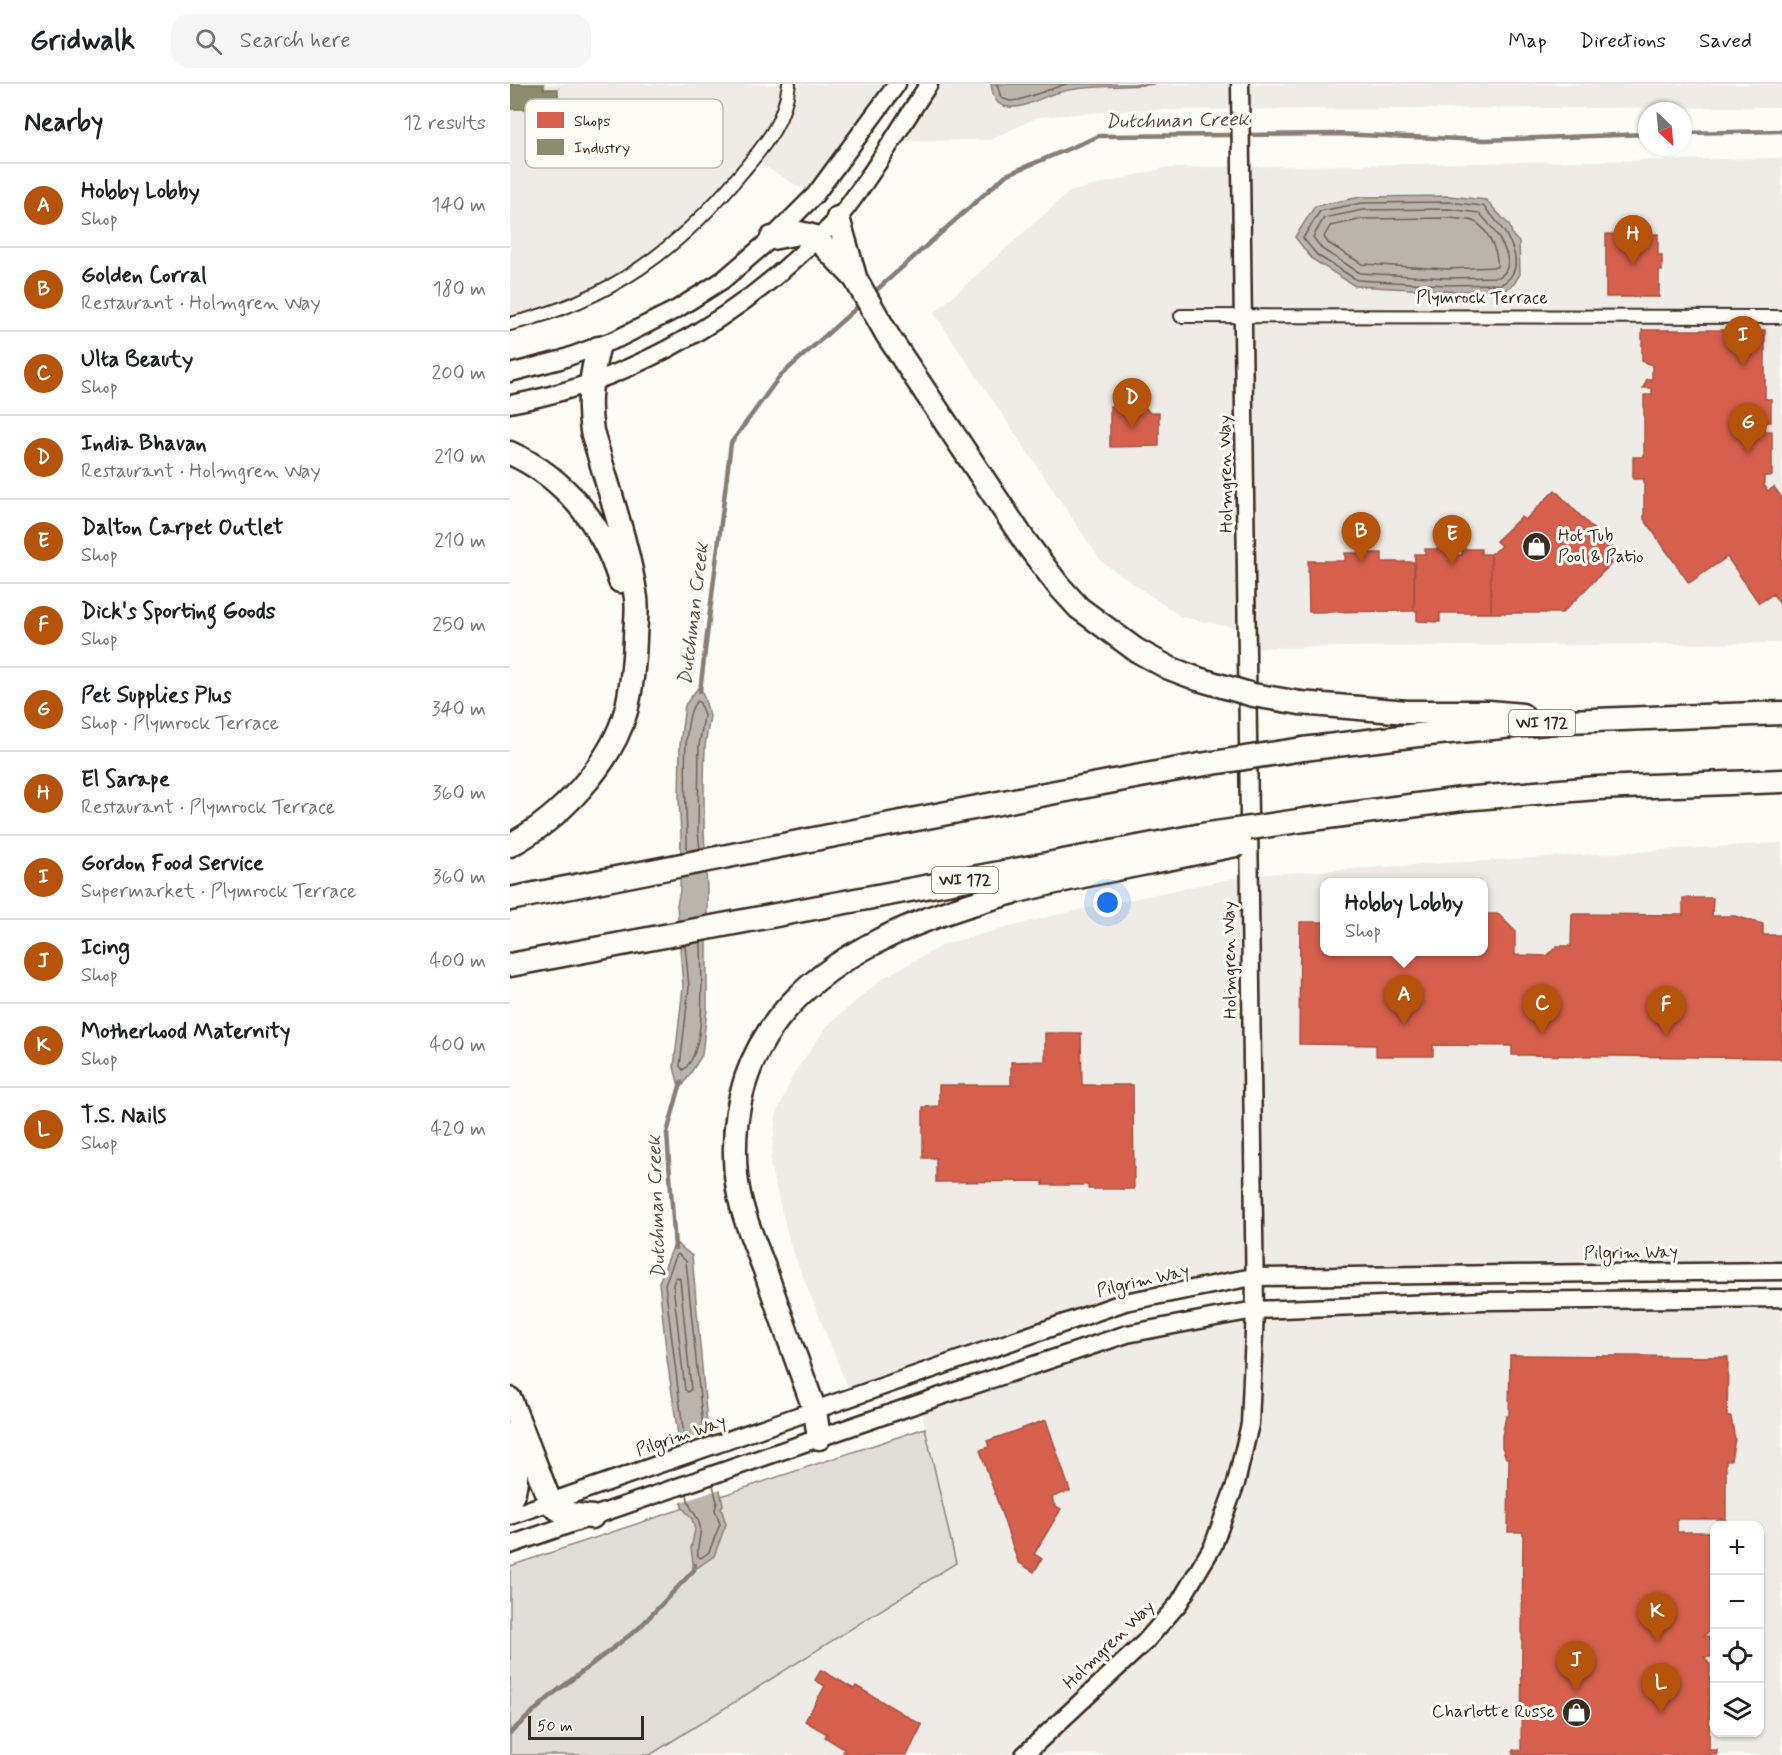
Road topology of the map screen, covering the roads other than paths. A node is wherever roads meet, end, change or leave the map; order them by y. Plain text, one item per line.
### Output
1 (789, 84) edge
2 (897, 84) edge
3 (929, 84) edge
4 (1240, 84) edge
5 (838, 218) junction
6 (772, 238) junction
7 (816, 239) junction
8 (855, 278) junction
9 (1244, 315) junction
10 (1181, 316) dead end
11 (1782, 317) edge
12 (510, 324) edge
13 (598, 348) junction
14 (510, 373) edge
15 (590, 382) junction
16 (510, 404) edge
17 (510, 453) edge
18 (635, 628) junction
19 (1782, 713) edge
20 (1568, 721) junction
21 (1782, 781) edge
22 (1202, 843) junction
23 (510, 846) edge
24 (510, 899) edge
25 (510, 965) edge
26 (1782, 1271) edge
27 (1253, 1277) junction
28 (1782, 1298) edge
29 (1255, 1310) junction
30 (510, 1399) edge
31 (815, 1410) junction
32 (510, 1435) edge
33 (819, 1438) junction
34 (510, 1500) edge
35 (550, 1502) junction
36 (510, 1516) edge
37 (592, 1517) junction
38 (510, 1545) edge
39 (1023, 1755) edge

1 - 12 street
2 - 6 street
3 - 5 street
4 - 9 street, Holmgren Way
5 - 7 street
5 - 8 highway
6 - 7 highway
6 - 13 street
7 - 8 highway
7 - 15 street
8 - 20 highway, bridge
9 - 10 street, Plymrock Terrace
9 - 11 street, Plymrock Terrace
9 - 27 street, Holmgren Way
13 - 14 street
13 - 15 highway
15 - 16 street
15 - 18 highway
17 - 18 highway
18 - 23 highway
19 - 20 highway, WI 172
20 - 24 highway, WI 172, bridge
21 - 22 highway, WI 172, bridge
22 - 25 highway, WI 172
22 - 31 highway
26 - 27 street, Pilgrim Way
27 - 29 street, Holmgren Way
27 - 31 street, Pilgrim Way
28 - 29 street
29 - 33 street
29 - 39 street, Holmgren Way
30 - 35 highway
31 - 33 highway
31 - 35 street, Pilgrim Way
32 - 34 highway
33 - 37 street
35 - 36 street, Pilgrim Way
35 - 37 highway
37 - 38 street

